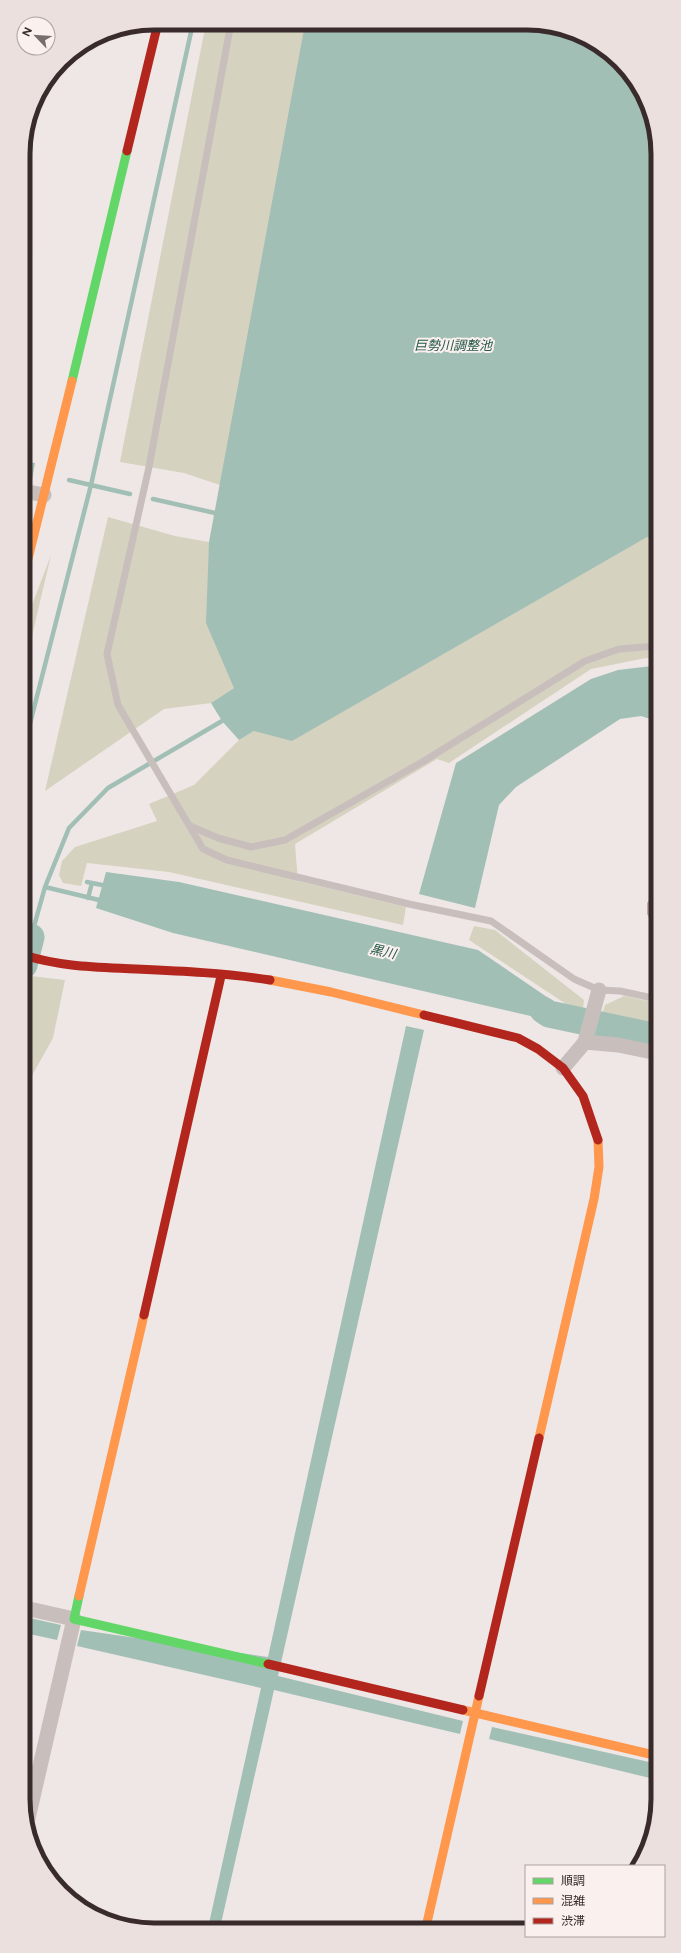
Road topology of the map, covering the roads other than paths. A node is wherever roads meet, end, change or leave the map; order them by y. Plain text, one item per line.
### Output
1 (156, 30) edge
2 (230, 30) edge
3 (30, 492) edge
4 (44, 495) junction
5 (30, 554) edge
6 (651, 646) edge
7 (190, 826) junction
8 (30, 957) edge
9 (221, 976) junction
10 (599, 990) junction
11 (651, 998) edge
12 (585, 1042) junction
13 (651, 1052) edge
14 (563, 1068) junction
15 (30, 1609) edge
16 (74, 1619) junction
17 (476, 1713) junction
18 (651, 1754) edge
19 (31, 1807) edge
20 (427, 1923) edge

1 - 4 street
2 - 7 lane
3 - 4 street
4 - 5 street
6 - 7 lane
7 - 10 lane
8 - 9 street
9 - 14 street
9 - 16 street
10 - 11 lane
10 - 12 street
12 - 13 street
12 - 14 street
14 - 17 street
15 - 16 street
16 - 17 street
16 - 19 street
17 - 18 street
17 - 20 street

